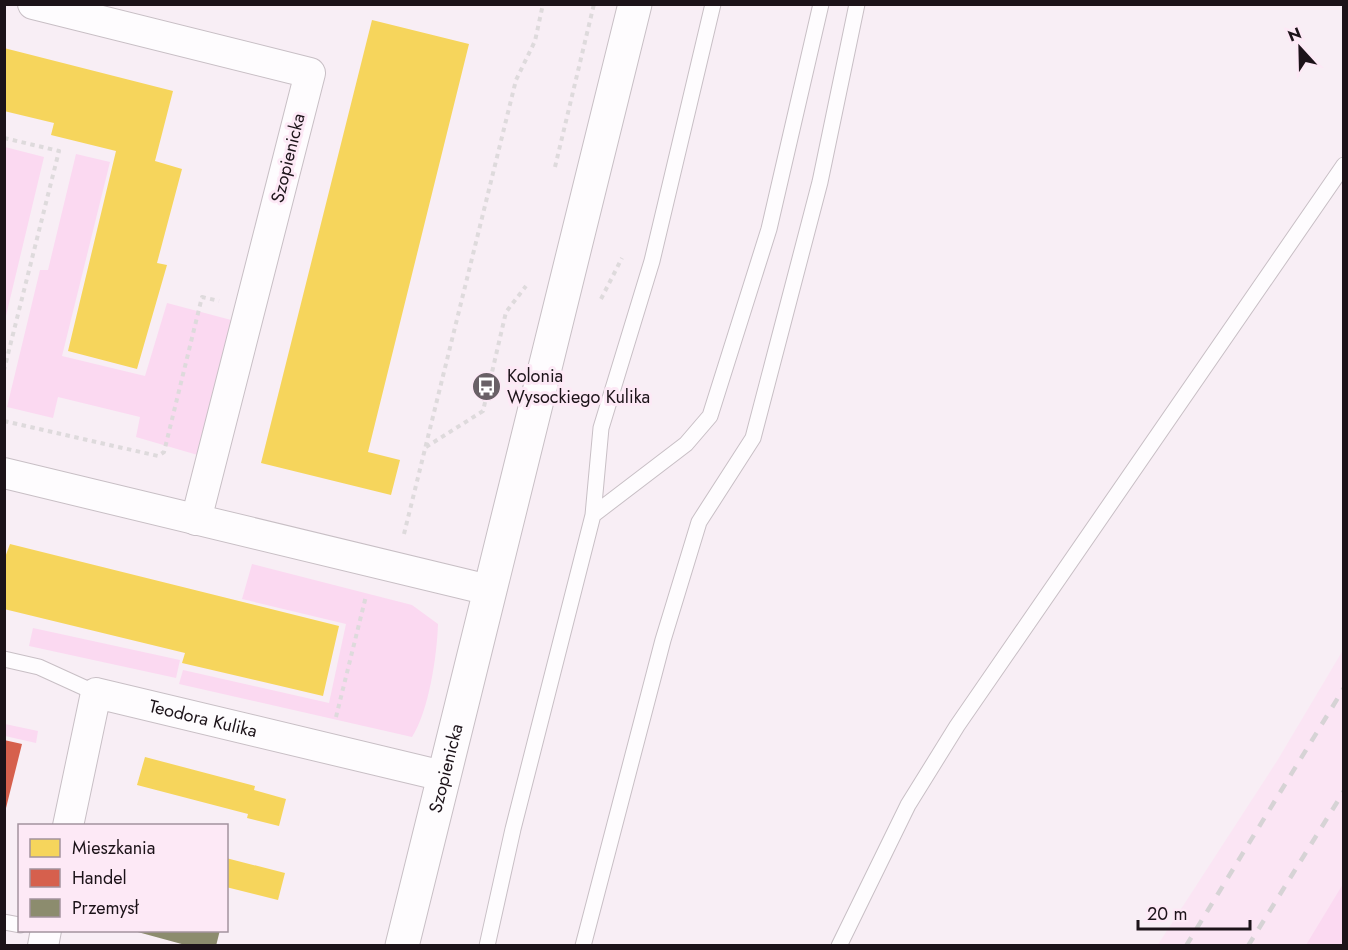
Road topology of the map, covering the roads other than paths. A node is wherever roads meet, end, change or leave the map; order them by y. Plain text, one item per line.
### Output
1 (33, 4) edge
2 (635, 4) edge
3 (714, 4) edge
4 (821, 4) edge
5 (857, 4) edge
6 (1344, 165) edge
7 (4, 473) edge
8 (593, 515) junction
9 (196, 520) junction
10 (489, 590) junction
11 (4, 660) edge
12 (96, 693) junction
13 (443, 776) junction
14 (68, 824) edge
15 (402, 945) edge
16 (486, 945) edge
17 (583, 945) edge
18 (838, 945) edge

1 - 9 street, Szopienicka
2 - 10 street, Szopienicka
3 - 8 lane
4 - 8 lane
5 - 17 lane
6 - 18 lane
7 - 9 street
8 - 16 lane
9 - 10 street
10 - 13 street, Szopienicka
11 - 12 lane
12 - 13 street, Teodora Kulika
12 - 14 street
13 - 15 street, Szopienicka

